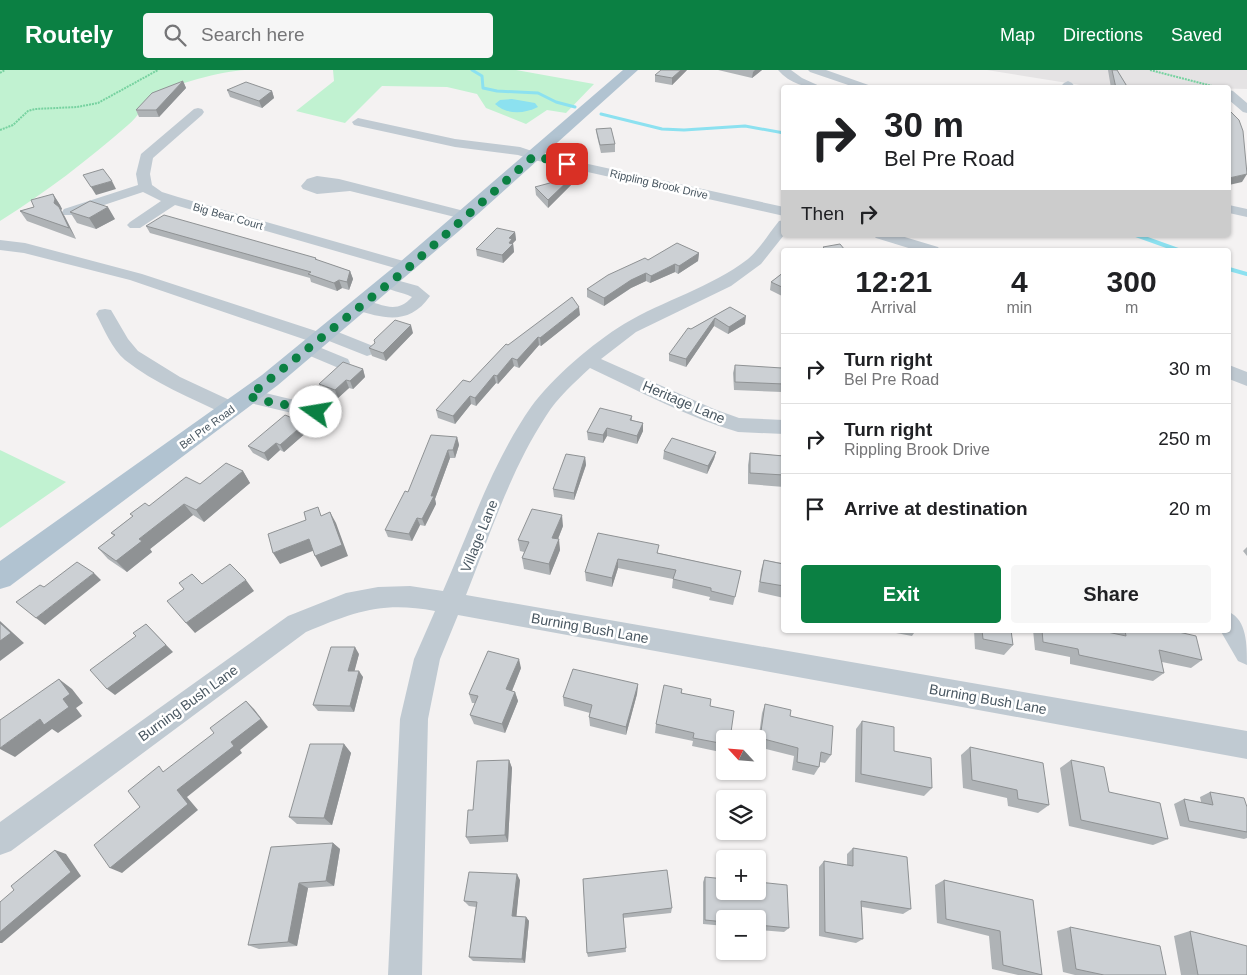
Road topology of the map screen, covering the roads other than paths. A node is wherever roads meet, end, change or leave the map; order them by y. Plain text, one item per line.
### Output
1 (631, 70) edge
2 (784, 70) edge
3 (814, 70) edge
4 (810, 85) edge
5 (862, 85) edge
6 (1231, 96) edge
7 (1247, 109) edge
8 (198, 112) dead end
9 (358, 122) dead end
10 (534, 156) junction
11 (145, 187) junction
12 (350, 187) dead end
13 (173, 200) junction
14 (1231, 209) edge
15 (781, 211) edge
16 (69, 212) edge
17 (1247, 213) edge
18 (467, 216) junction
19 (135, 225) dead end
20 (781, 228) edge
21 (888, 237) edge
22 (0, 245) edge
23 (925, 248) edge
24 (408, 268) junction
25 (389, 283) junction
26 (362, 306) junction
27 (106, 314) dead end
28 (319, 341) junction
29 (367, 350) dead end
30 (588, 360) junction
31 (341, 363) edge
32 (1231, 372) edge
33 (1247, 380) edge
34 (240, 402) junction
35 (316, 412) dead end
36 (781, 427) edge
37 (0, 577) edge
38 (452, 603) junction
39 (1231, 626) edge
40 (1247, 653) edge
41 (1247, 746) edge
42 (0, 840) edge
43 (404, 975) edge

1 - 10 main road, Bel Pre Road
2 - 4 street
3 - 5 street
6 - 7 street
8 - 11 street
9 - 10 street, Rippling Brook Drive
10 - 15 street, Rippling Brook Drive
10 - 18 main road, Bel Pre Road
11 - 13 street, Big Bear Court
11 - 16 street
12 - 18 street
13 - 19 street
13 - 24 street, Big Bear Court
14 - 17 street
18 - 24 main road, Bel Pre Road
20 - 30 street, Village Lane
21 - 23 street
22 - 28 street
24 - 25 main road, Bel Pre Road
25 - 26 main road, Bel Pre Road
25 - 26 street
26 - 28 main road, Bel Pre Road
27 - 34 street
28 - 29 street
28 - 31 street
28 - 34 main road, Bel Pre Road
30 - 36 street, Heritage Lane
30 - 38 street, Village Lane
32 - 33 street
34 - 35 street
34 - 37 main road, Bel Pre Road
38 - 41 street, Burning Bush Lane
38 - 42 street, Burning Bush Lane
38 - 43 street, Village Lane
39 - 40 street

